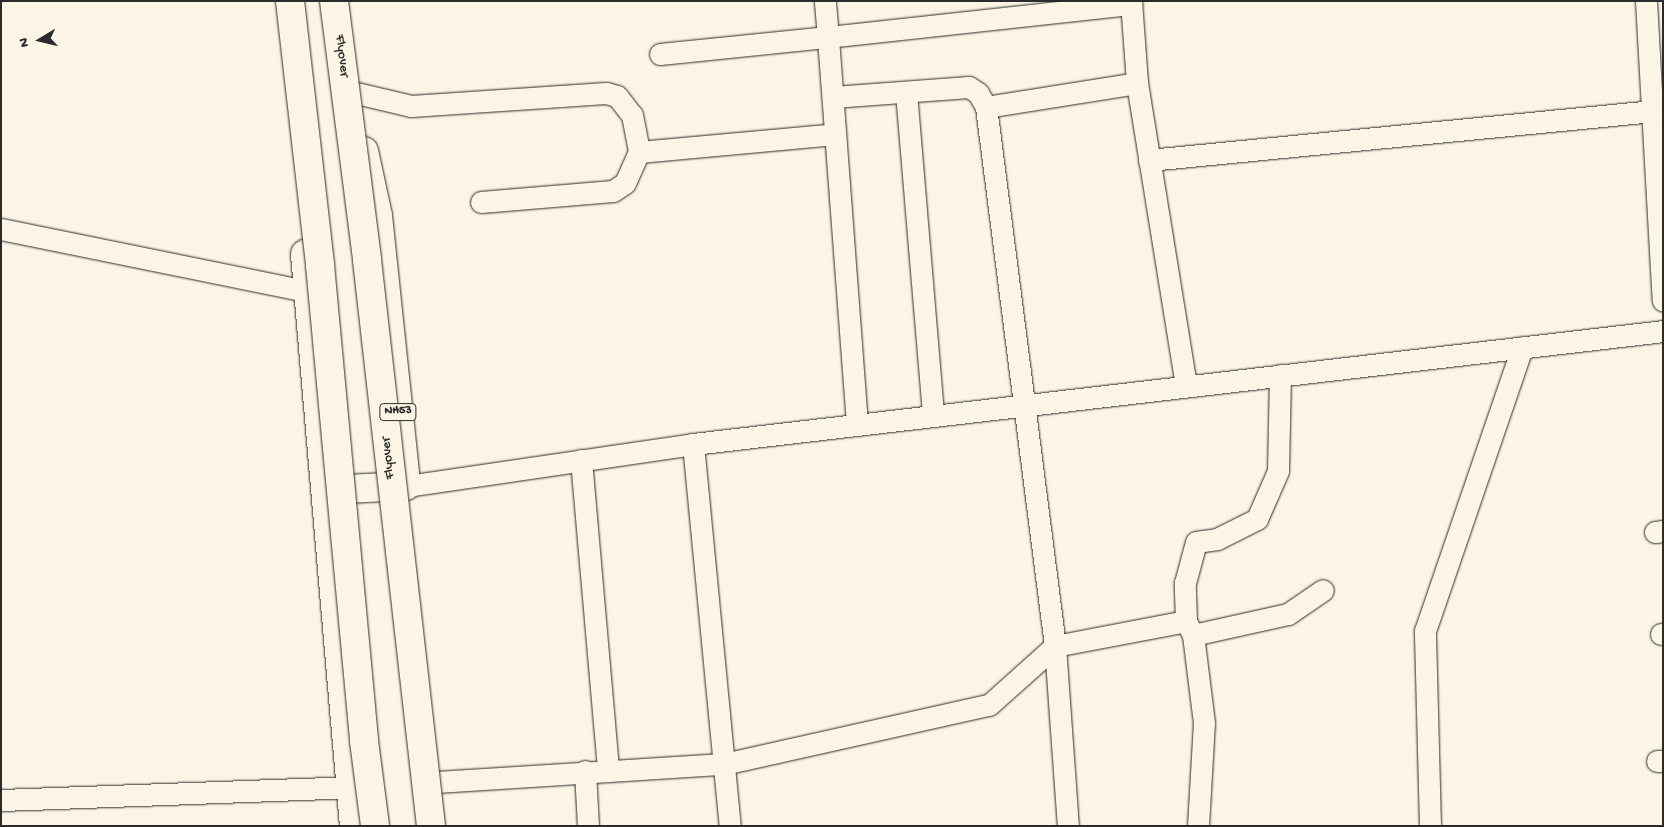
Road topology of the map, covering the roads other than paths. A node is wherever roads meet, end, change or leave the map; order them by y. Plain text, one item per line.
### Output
1 (277, 1) edge
2 (290, 1) edge
3 (334, 1) edge
4 (342, 1) edge
5 (825, 1) edge
6 (1646, 1) edge
7 (1131, 2) edge
8 (828, 37) junction
9 (660, 54) dead end
10 (1137, 83) junction
11 (352, 92) junction
12 (906, 92) junction
13 (833, 97) junction
14 (986, 107) junction
15 (1652, 111) junction
16 (835, 134) junction
17 (639, 152) junction
18 (1149, 160) junction
19 (481, 202) dead end
20 (1, 228) edge
21 (307, 291) junction
22 (1663, 302) edge
23 (1663, 331) edge
24 (1522, 347) junction
25 (1280, 375) junction
26 (1186, 386) junction
27 (1022, 406) junction
28 (932, 415) junction
29 (856, 424) junction
30 (694, 444) junction
31 (581, 460) junction
32 (406, 486) junction
33 (328, 490) junction
34 (1323, 590) dead end
35 (1189, 628) junction
36 (1054, 646) junction
37 (724, 764) junction
38 (608, 770) junction
39 (585, 771) junction
40 (435, 782) junction
41 (349, 787) junction
42 (1, 800) edge
43 (354, 826) edge
44 (375, 826) edge
45 (431, 826) edge
46 (441, 826) edge
47 (588, 826) edge
48 (730, 826) edge
49 (1068, 826) edge
50 (1198, 826) edge
51 (1430, 826) edge

1 - 21 highway
2 - 44 highway, bridge
3 - 45 highway, Flyover / NH53, bridge
4 - 11 highway, NH53
5 - 8 street
6 - 15 street
7 - 8 street
7 - 10 street
8 - 9 street
8 - 13 street
10 - 14 street
10 - 18 street
11 - 17 street
11 - 32 highway, NH53
12 - 13 street
12 - 14 street
12 - 28 street
13 - 16 street
14 - 27 street
15 - 18 street
15 - 22 street
16 - 17 street
16 - 29 street
17 - 19 street
18 - 26 street
20 - 21 street
21 - 33 highway
23 - 24 street
24 - 25 street
24 - 51 street
25 - 26 street
25 - 35 street
26 - 27 street
27 - 28 street
27 - 36 street
28 - 29 street
29 - 30 street
30 - 31 street
30 - 37 street
31 - 32 street
31 - 38 street
32 - 33 highway
32 - 40 highway, NH53
33 - 41 highway
34 - 35 street
35 - 36 street
35 - 50 street
36 - 37 street
36 - 49 street
37 - 38 street
37 - 48 street
38 - 39 street
39 - 40 street
39 - 47 street
40 - 46 highway, NH53
41 - 42 street
41 - 43 highway

